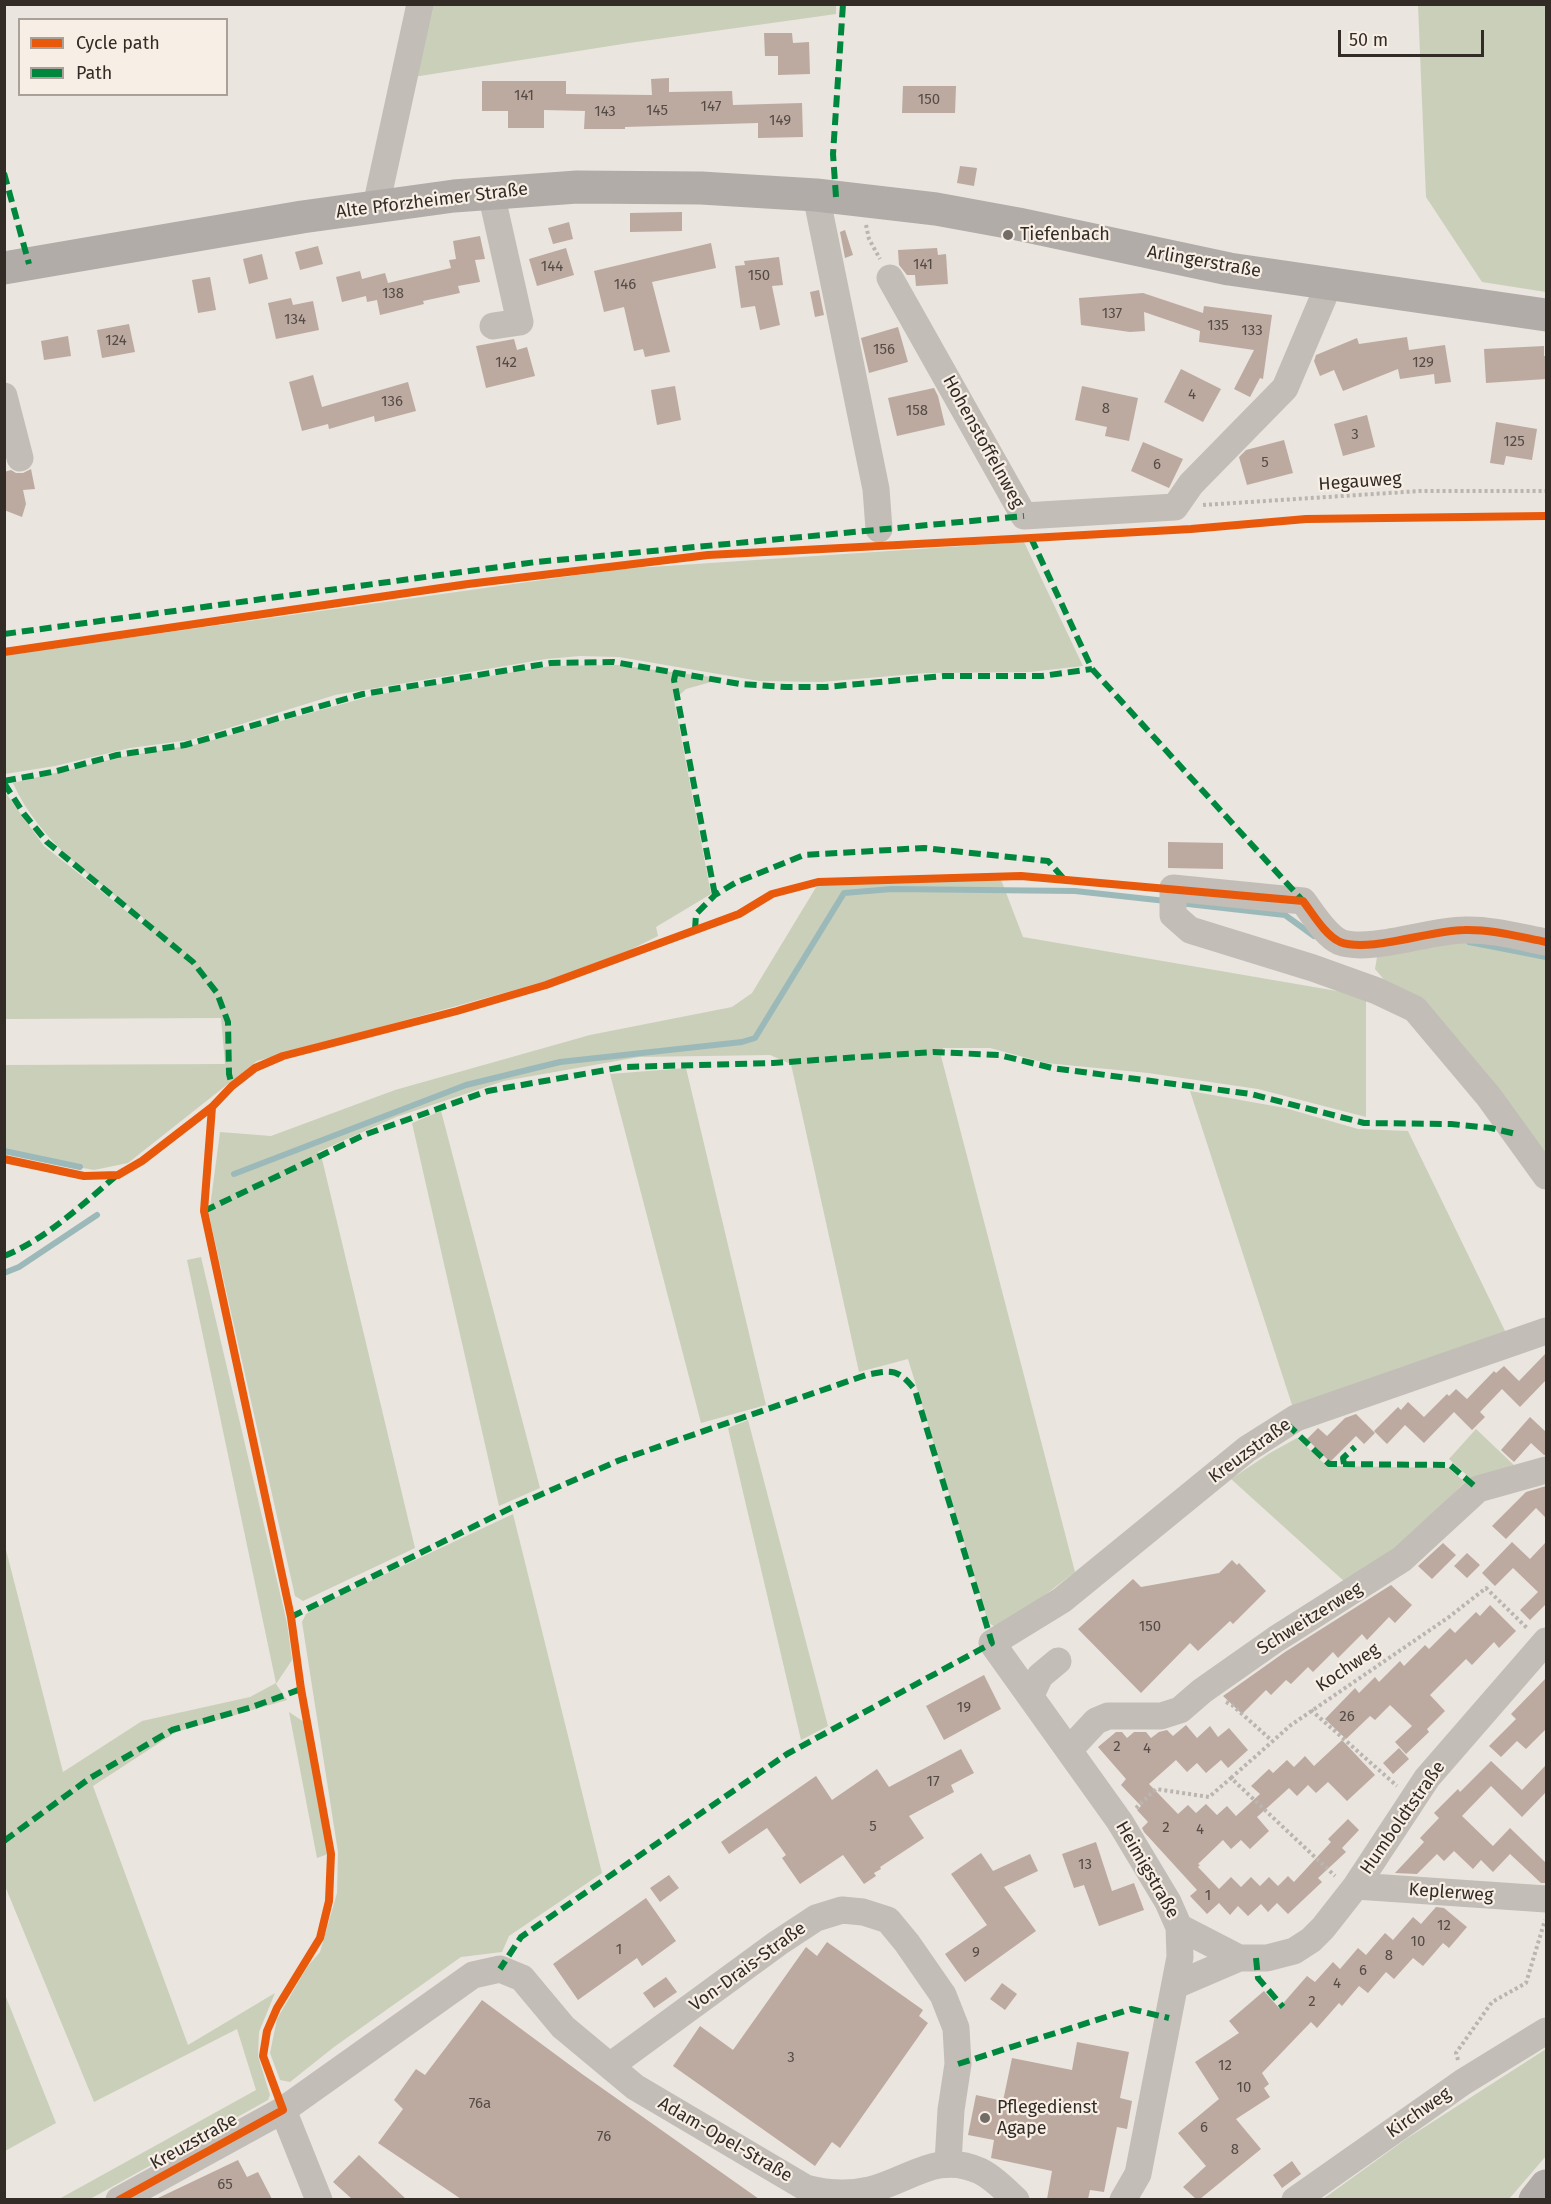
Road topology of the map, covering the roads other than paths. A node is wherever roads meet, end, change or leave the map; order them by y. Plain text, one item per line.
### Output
1 (420, 4) edge
2 (490, 193) junction
3 (816, 195) junction
4 (863, 200) joint
5 (376, 206) junction
6 (4, 268) edge
7 (890, 278) road end
8 (1330, 282) junction
9 (1546, 315) edge
10 (493, 326) dead end
11 (4, 396) edge
12 (20, 459) dead end
13 (879, 529) dead end
14 (1546, 942) edge
15 (1546, 1176) edge
16 (1546, 1330) edge
17 (1546, 1470) edge
18 (992, 1643) joint
19 (1545, 1643) edge
20 (1058, 1661) dead end
21 (1031, 1695) junction
22 (1069, 1750) junction
23 (1353, 1889) junction
24 (1546, 1899) edge
25 (1179, 1928) junction
26 (1239, 1958) junction
27 (500, 1969) joint
28 (1176, 1985) junction
29 (1546, 2031) edge
30 (610, 2066) junction
31 (283, 2110) junction
32 (948, 2163) junction
33 (1546, 2186) edge
34 (120, 2199) edge
35 (319, 2199) edge
36 (1016, 2199) edge
37 (1123, 2199) edge
38 (1295, 2199) edge
39 (1535, 2199) edge

1 - 5 street
2 - 3 main road, Alte Pforzheimer Straße
2 - 5 main road, Alte Pforzheimer Straße
2 - 10 street
3 - 4 main road, Alte Pforzheimer Straße
3 - 13 street
4 - 8 main road, Arlingerstraße
5 - 6 main road, Alte Pforzheimer Straße
7 - 8 street, Hohenstoffelnweg
8 - 9 main road, Arlingerstraße
11 - 12 street
14 - 15 street
16 - 18 street, Kreuzstraße
17 - 22 street, Schweitzerweg
18 - 21 street, Heimigstraße
19 - 23 street, Humboldtstraße
20 - 21 street
21 - 22 street, Heimigstraße
22 - 25 street, Heimigstraße
23 - 24 street, Keplerweg
23 - 26 street, Humboldtstraße
25 - 26 street, Humboldtstraße
25 - 28 street, Heimigstraße
26 - 28 street, Humboldtstraße
27 - 30 street, Adam-Opel-Straße
27 - 31 street, Kreuzstraße
28 - 37 street, Heimigstraße
29 - 38 street, Kirchweg
30 - 32 street, Adam-Opel-Straße
30 - 32 street, Von-Drais-Straße
31 - 34 street, Kreuzstraße
31 - 35 street
32 - 36 street, Adam-Opel-Straße
33 - 39 main road

